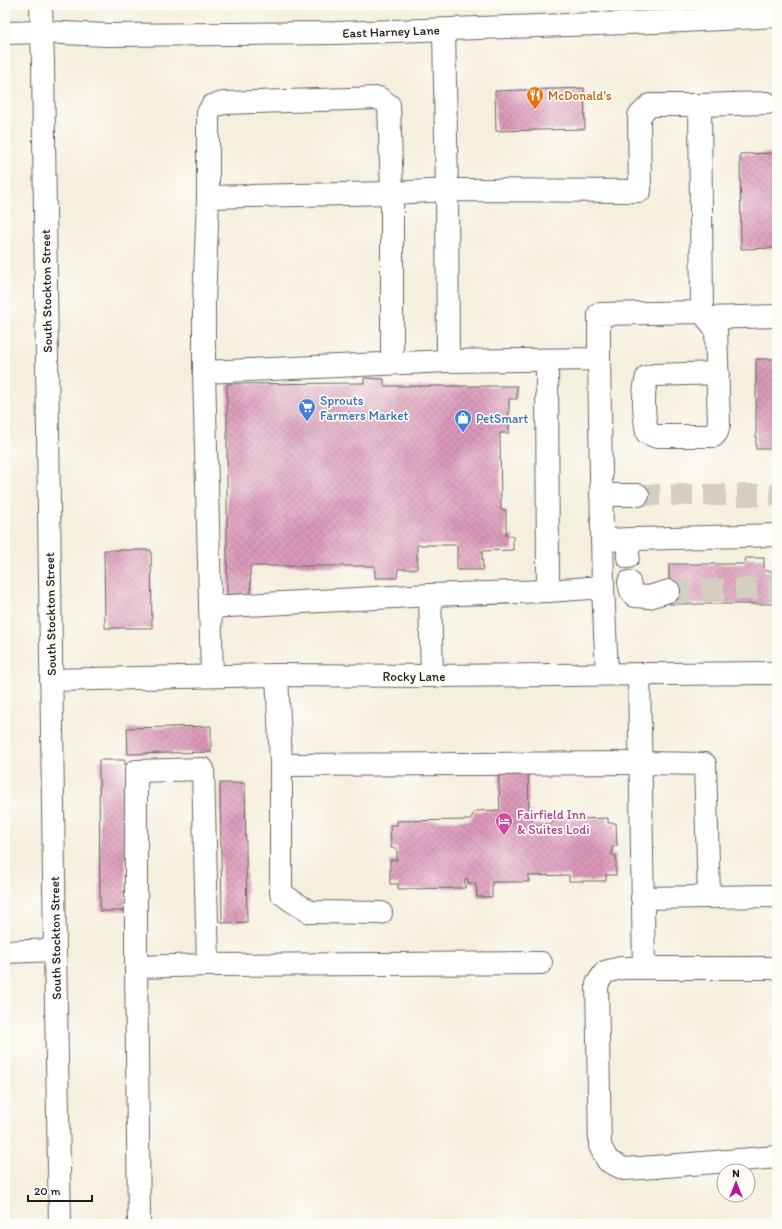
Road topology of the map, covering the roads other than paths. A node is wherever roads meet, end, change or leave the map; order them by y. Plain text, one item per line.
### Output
1 (41, 5) edge
2 (777, 16) edge
3 (444, 30) junction
4 (42, 32) junction
5 (5, 33) edge
6 (767, 103) dead end
7 (700, 105) junction
8 (447, 190) junction
9 (392, 193) junction
10 (208, 197) junction
11 (705, 315) junction
12 (777, 316) edge
13 (599, 359) junction
14 (547, 360) junction
15 (448, 361) junction
16 (392, 363) junction
17 (204, 372) junction
18 (718, 373) dead end
19 (601, 494) junction
20 (638, 494) tunnel mouth
21 (777, 534) edge
22 (602, 540) junction
23 (629, 582) dead end
24 (603, 586) junction
25 (548, 591) junction
26 (670, 591) tunnel mouth
27 (430, 595) junction
28 (210, 607) junction
29 (777, 673) edge
30 (607, 674) junction
31 (639, 674) junction
32 (277, 675) junction
33 (212, 676) junction
34 (432, 676) junction
35 (51, 680) junction
36 (640, 763) junction
37 (281, 765) junction
38 (709, 896) junction
39 (777, 896) edge
40 (642, 898) junction
41 (381, 913) dead end
42 (55, 950) junction
43 (5, 952) edge
44 (541, 963) dead end
45 (208, 966) junction
46 (136, 967) junction
47 (644, 968) junction
48 (777, 968) edge
49 (777, 1157) edge
50 (60, 1224) edge
51 (139, 1224) edge

1 - 4 street, South Stockton Street
2 - 3 street, East Harney Lane
3 - 4 street, East Harney Lane
3 - 8 street
4 - 5 street, East Harney Lane
4 - 35 street, South Stockton Street
6 - 7 street
7 - 8 street
7 - 11 street
8 - 9 street
8 - 15 street
9 - 10 street
9 - 10 street
9 - 16 street
10 - 17 street
11 - 12 street
11 - 13 street
11 - 18 street
13 - 14 street
13 - 19 street
14 - 15 street
14 - 25 street
15 - 16 street
16 - 17 street
17 - 28 street
19 - 20 street
19 - 22 street
21 - 22 street
22 - 24 street
23 - 26 street
24 - 25 street
24 - 30 street
25 - 27 street
27 - 28 street
27 - 34 street
28 - 33 street
29 - 31 street, Rocky Lane
30 - 31 street, Rocky Lane
30 - 34 street, Rocky Lane
31 - 36 street
32 - 33 street, Rocky Lane
32 - 34 street, Rocky Lane
32 - 37 street
33 - 35 street, Rocky Lane
35 - 42 street, South Stockton Street
36 - 37 street
36 - 38 street
36 - 40 street
37 - 41 street
38 - 39 street
38 - 40 street
40 - 47 street
42 - 43 street
42 - 50 street, South Stockton Street
44 - 45 street
45 - 46 street
45 - 46 street
46 - 51 street
47 - 48 street
47 - 49 street

